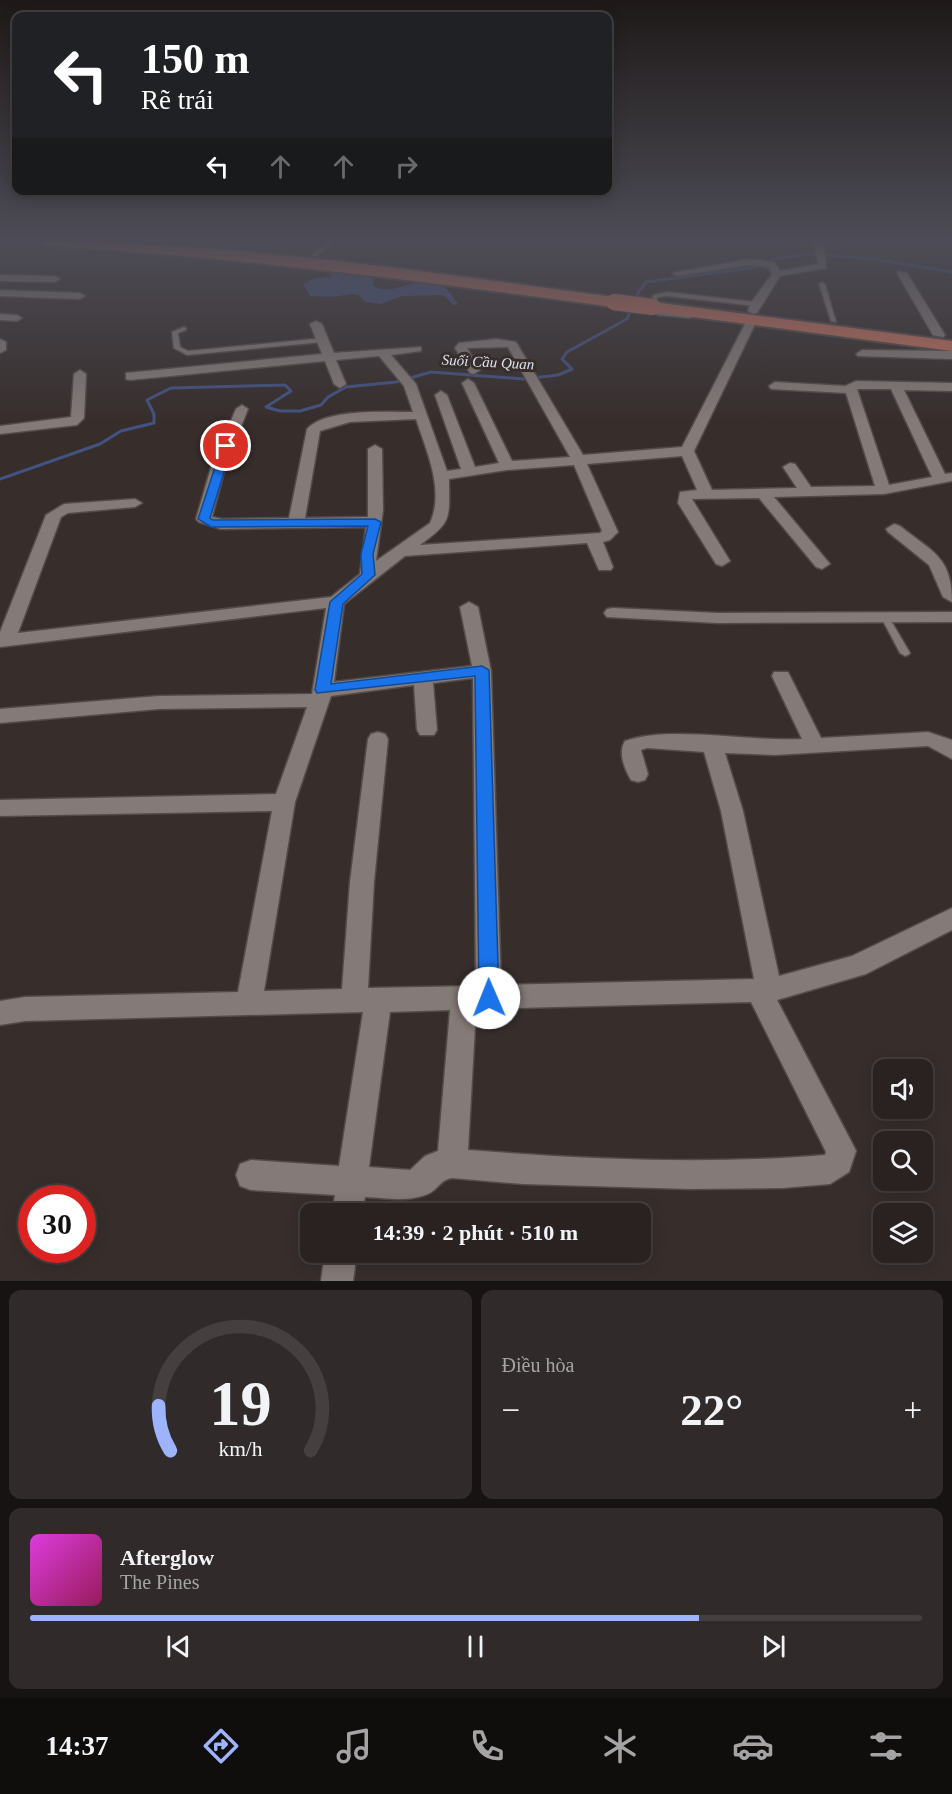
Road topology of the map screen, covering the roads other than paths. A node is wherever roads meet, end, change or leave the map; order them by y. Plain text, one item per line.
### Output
1 (646, 302) edge
2 (653, 302) edge
3 (700, 302) edge
4 (759, 302) edge
5 (828, 302) edge
6 (921, 302) edge
7 (753, 314) junction
8 (0, 317) edge
9 (17, 318) dead end
10 (834, 321) junction
11 (316, 324) dead end
12 (184, 329) dead end
13 (323, 340) junction
14 (948, 341) edge
15 (0, 342) edge
16 (417, 349) dead end
17 (0, 350) edge
18 (383, 353) junction
19 (862, 354) dead end
20 (330, 358) junction
21 (474, 370) dead end
22 (80, 374) dead end
23 (130, 376) dead end
24 (468, 383) dead end
25 (339, 384) dead end
26 (775, 386) dead end
27 (896, 386) junction
28 (952, 387) edge
29 (851, 390) junction
30 (441, 395) dead end
31 (242, 410) dead end
32 (423, 415) junction
33 (0, 430) edge
34 (375, 449) dead end
35 (687, 451) junction
36 (578, 458) junction
37 (507, 466) junction
38 (790, 467) dead end
39 (469, 471) junction
40 (442, 477) junction
41 (946, 478) edge
42 (884, 490) junction
43 (706, 493) junction
44 (763, 493) junction
45 (808, 493) junction
46 (135, 503) dead end
47 (375, 522) junction
48 (296, 523) junction
49 (894, 529) dead end
50 (593, 538) junction
51 (401, 552) junction
52 (722, 561) dead end
53 (822, 564) dead end
54 (605, 567) dead end
55 (368, 575) junction
56 (952, 597) edge
57 (336, 602) junction
58 (469, 607) dead end
59 (613, 614) dead end
60 (952, 617) edge
61 (886, 619) junction
62 (3, 640) edge
63 (905, 653) dead end
64 (482, 670) junction
65 (781, 676) dead end
66 (423, 678) junction
67 (321, 695) junction
68 (0, 716) edge
69 (427, 730) dead end
70 (378, 739) dead end
71 (815, 746) junction
72 (713, 747) junction
73 (952, 752) edge
74 (638, 774) dead end
75 (284, 802) junction
76 (0, 808) edge
77 (952, 918) edge
78 (764, 990) junction
79 (476, 998) junction
80 (366, 1001) junction
81 (249, 1004) junction
82 (0, 1013) edge
83 (452, 1163) junction
84 (251, 1174) dead end
85 (352, 1182) junction
86 (349, 1203) edge
87 (339, 1263) edge
88 (337, 1281) edge

1 - 7 highway, bridge
2 - 7 lane
3 - 7 lane
4 - 7 street
5 - 10 lane
6 - 14 street
7 - 10 highway
7 - 14 highway
7 - 35 street
8 - 9 street
10 - 14 highway
11 - 13 street
12 - 13 lane
13 - 20 street
14 - 19 street
15 - 17 street
16 - 18 street
18 - 20 street
18 - 32 street
20 - 23 street
20 - 25 street
21 - 36 street
22 - 33 street
24 - 37 street
26 - 29 street
27 - 28 street
27 - 29 street
27 - 41 street
29 - 42 street
30 - 39 street
31 - 48 street
32 - 40 street
32 - 48 street
34 - 47 street
35 - 36 street
35 - 43 street
36 - 37 street
36 - 50 street
37 - 39 street
38 - 45 street
39 - 40 street
40 - 51 street
41 - 42 street
42 - 45 street
43 - 44 street
43 - 52 street
44 - 45 street
44 - 53 street
46 - 62 street
47 - 48 street
47 - 55 street
49 - 56 street
50 - 51 street
50 - 54 street
51 - 55 street
55 - 57 street
57 - 62 street
57 - 67 street
58 - 64 street
59 - 61 street
60 - 61 street
61 - 63 lane
64 - 66 street
64 - 79 street
65 - 71 street
66 - 67 street
66 - 69 street
67 - 68 street
67 - 75 street
70 - 80 street
71 - 72 street
71 - 73 street
72 - 74 street
72 - 78 street
75 - 76 street
75 - 81 street
77 - 78 street
78 - 79 street
78 - 83 street
79 - 80 street
79 - 83 street
80 - 81 street
80 - 85 street
81 - 82 street
83 - 85 street
84 - 85 street
85 - 86 street
87 - 88 street

